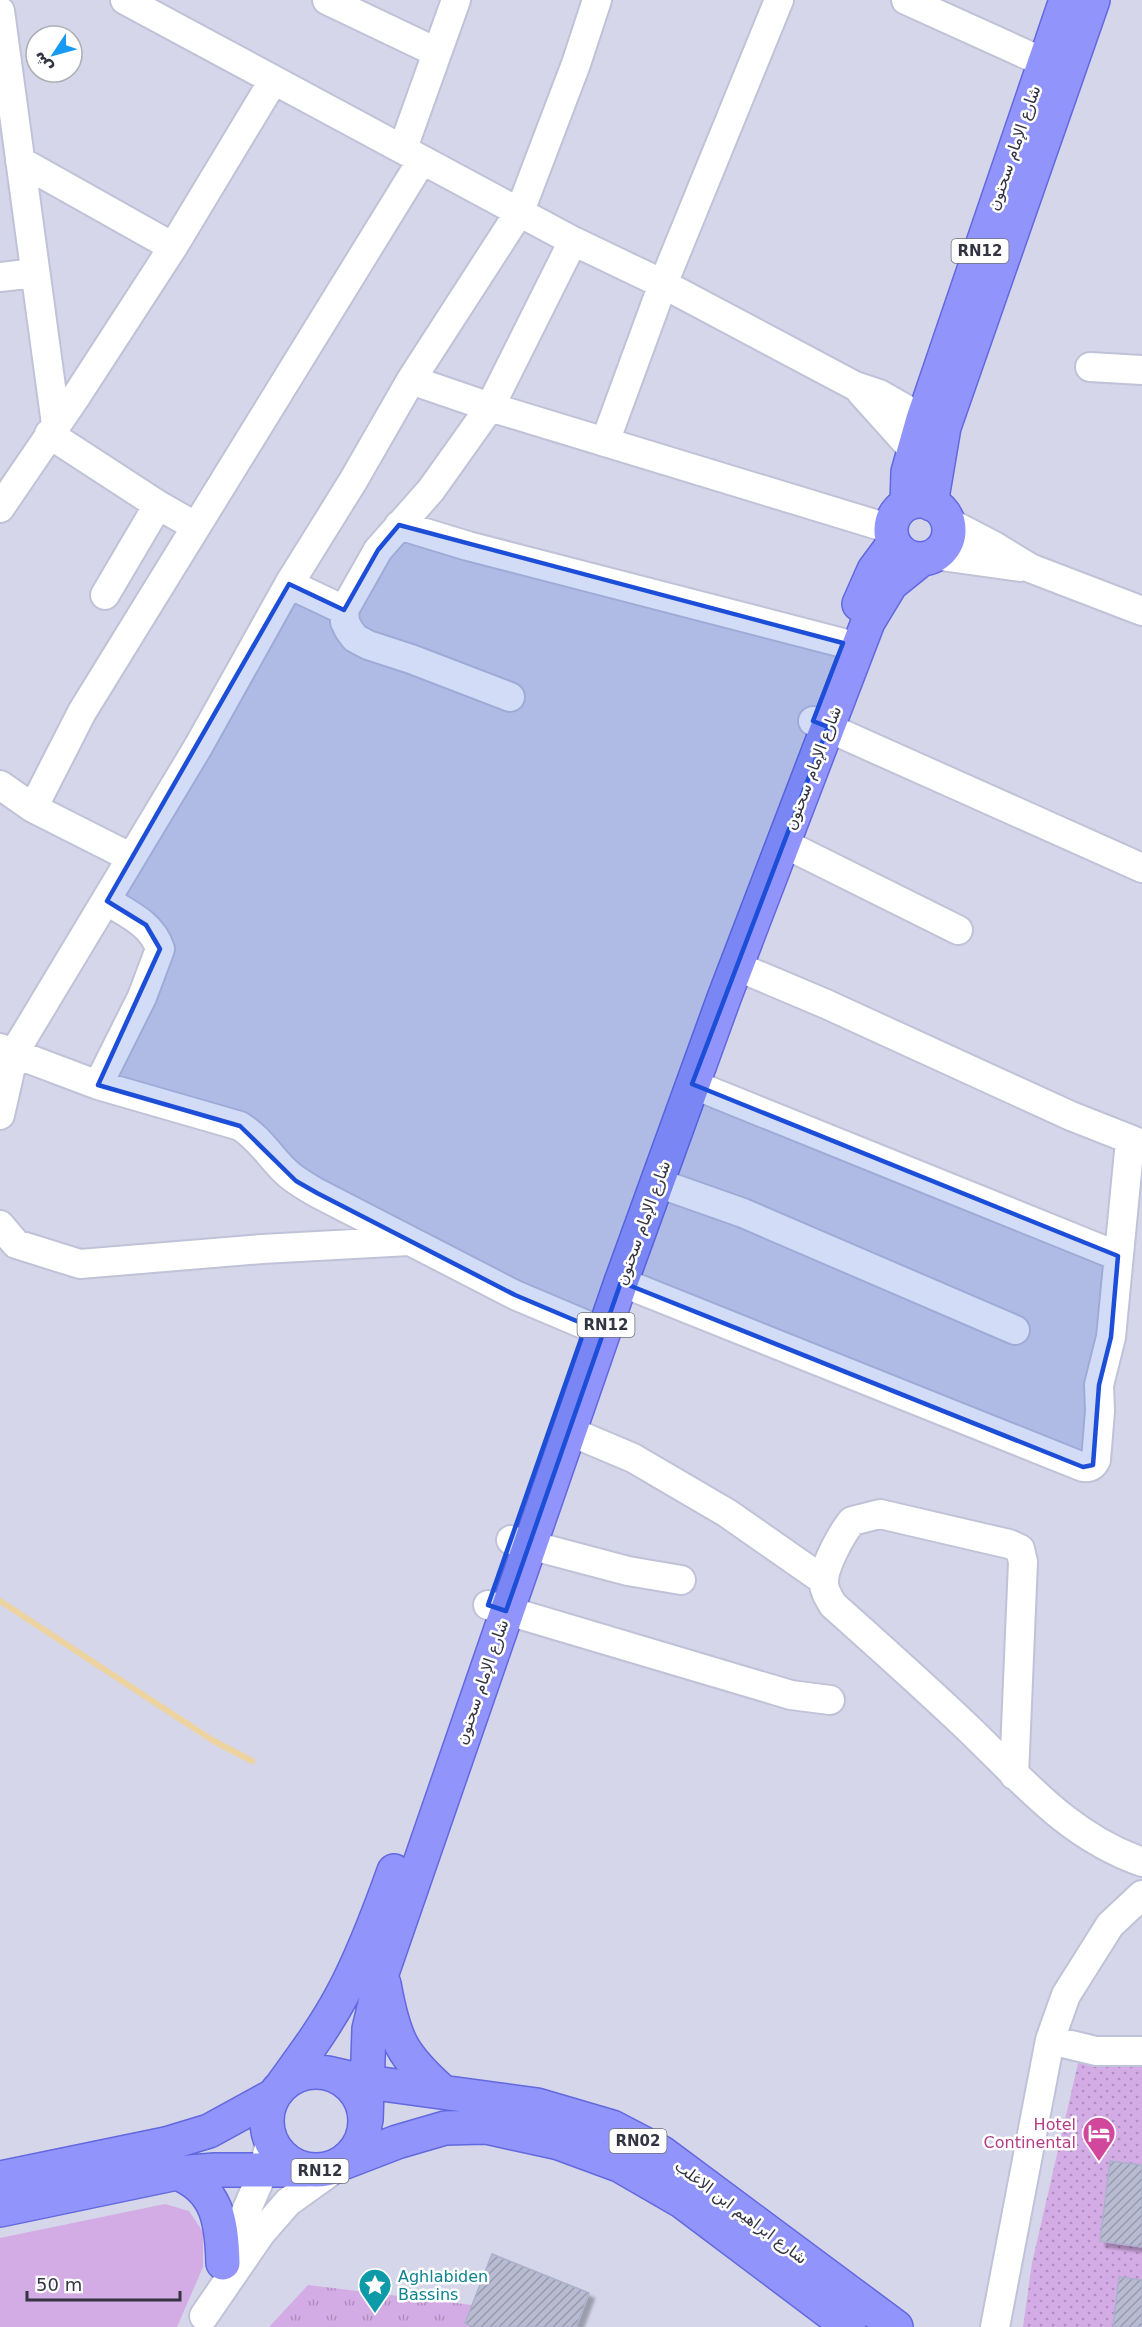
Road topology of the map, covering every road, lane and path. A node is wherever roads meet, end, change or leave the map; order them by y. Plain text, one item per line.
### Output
1 (125, 0) edge
2 (327, 0) edge
3 (456, 0) edge
4 (597, 0) edge
5 (779, 0) edge
6 (906, 0) edge
7 (1066, 0) edge
8 (1093, 0) edge
9 (0, 11) edge
10 (436, 52) junction
11 (1043, 62) junction
12 (273, 81) junction
13 (412, 154) junction
14 (20, 161) junction
15 (520, 211) junction
16 (573, 241) junction
17 (173, 247) junction
18 (35, 273) junction
19 (0, 277) edge
20 (663, 284) junction
21 (1090, 367) dead end
22 (1142, 370) edge
23 (411, 380) junction
24 (855, 386) junction
25 (490, 407) junction
26 (934, 423) junction
27 (53, 429) junction
28 (605, 442) junction
29 (914, 451) junction
30 (158, 505) junction
31 (0, 508) edge
32 (914, 520) junction
33 (399, 525) junction
34 (195, 526) junction
35 (928, 557) junction
36 (1030, 568) junction
37 (289, 584) junction
38 (105, 595) dead end
39 (344, 610) junction
40 (1142, 611) edge
41 (843, 643) junction
42 (510, 697) dead end
43 (820, 724) junction
44 (0, 785) edge
45 (33, 808) junction
46 (785, 844) junction
47 (130, 857) junction
48 (1142, 868) edge
49 (107, 901) junction
50 (958, 930) dead end
51 (736, 966) junction
52 (7, 1051) edge
53 (692, 1084) junction
54 (98, 1085) junction
55 (0, 1115) edge
56 (1136, 1142) edge
57 (658, 1183) junction
58 (0, 1226) edge
59 (411, 1241) junction
60 (1118, 1256) junction
61 (621, 1282) junction
62 (586, 1325) junction
63 (1015, 1330) dead end
64 (570, 1431) junction
65 (520, 1542) junction
66 (681, 1580) dead end
67 (823, 1581) junction
68 (497, 1608) junction
69 (830, 1700) dead end
70 (1014, 1775) junction
71 (1142, 1862) edge
72 (1142, 1895) edge
73 (382, 1973) junction
74 (1050, 2040) junction
75 (1142, 2051) edge
76 (328, 2073) junction
77 (367, 2082) junction
78 (278, 2090) junction
79 (443, 2092) junction
80 (366, 2120) junction
81 (267, 2156) junction
82 (329, 2166) junction
83 (177, 2173) junction
84 (0, 2178) edge
85 (0, 2210) edge
86 (223, 2262) junction
87 (201, 2321) edge
88 (849, 2327) edge
89 (896, 2327) edge
90 (995, 2327) edge

1 - 12 street
2 - 10 street
3 - 10 street
4 - 15 street
5 - 20 street
6 - 11 street
7 - 11 main road, شارع الإمام سحنون / RN12
8 - 26 main road, شارع الإمام سحنون / RN12
9 - 14 street
10 - 13 street
11 - 26 main road, شارع الإمام سحنون / RN12
12 - 13 street
12 - 17 street
13 - 15 street
13 - 34 street
14 - 17 street
14 - 18 street
15 - 16 street
15 - 23 street
16 - 20 street
16 - 25 street
17 - 27 street
18 - 19 street
18 - 27 street
20 - 24 street
20 - 28 street
21 - 22 street
23 - 25 street
23 - 37 street
24 - 26 street
24 - 29 street
25 - 28 street
25 - 33 street
26 - 29 main road, شارع الإمام سحنون / RN12
26 - 32 main road, شارع الإمام سحنون / RN12
27 - 30 street
27 - 31 street
28 - 32 street
29 - 32 main road, شارع الإمام سحنون / RN12
30 - 34 street
30 - 38 street
32 - 35 main road
32 - 35 main road, RN12
32 - 36 street
32 - 41 main road, شارع الإمام سحنون / RN12
33 - 39 street
33 - 41 street
34 - 45 street
35 - 36 street
35 - 43 main road, شارع الإمام سحنون / RN12
36 - 40 street
37 - 39 street
37 - 47 street
39 - 42 street
41 - 43 main road, شارع الإمام سحنون / RN12
43 - 46 main road, شارع الإمام سحنون / RN12
43 - 48 street
43 - 62 main road, شارع الإمام سحنون / RN12
44 - 45 street
45 - 47 street
46 - 50 street
46 - 51 main road, شارع الإمام سحنون / RN12
47 - 49 street
49 - 52 street
49 - 54 street
51 - 53 main road, شارع الإمام سحنون / RN12
51 - 56 street
52 - 54 street
52 - 55 street
53 - 57 main road, شارع الإمام سحنون / RN12
53 - 60 street
54 - 59 street
56 - 60 street
57 - 61 main road, شارع الإمام سحنون / RN12
57 - 63 street
58 - 59 street
59 - 62 street
60 - 61 street
61 - 64 main road, شارع الإمام سحنون / RN12
62 - 65 main road, شارع الإمام سحنون / RN12
64 - 65 main road, شارع الإمام سحنون / RN12
64 - 67 street
65 - 66 street
65 - 68 main road, شارع الإمام سحنون / RN12
67 - 70 street
67 - 70 street
68 - 69 street
68 - 73 main road, شارع الإمام سحنون / RN12
68 - 78 main road, شارع الإمام سحنون / RN12
70 - 71 street
72 - 74 street
73 - 77 main road, شارع الإمام سحنون / RN12
73 - 79 main road
74 - 75 street
74 - 90 street
76 - 77 main road, شارع ابراهيم ابن الاغلب / RN02
76 - 78 main road
76 - 80 main road
77 - 79 main road, شارع ابراهيم ابن الاغلب / RN02
77 - 80 main road, شارع الإمام سحنون / RN12
78 - 81 main road, RN12
78 - 84 main road
79 - 89 main road, شارع ابراهيم ابن الاغلب / RN02
80 - 82 main road, RN12
81 - 82 main road, RN12
81 - 83 main road
81 - 86 street
82 - 87 street
82 - 88 main road, شارع ابراهيم ابن الاغلب / RN02
83 - 85 main road
83 - 86 main road
86 - 87 street

